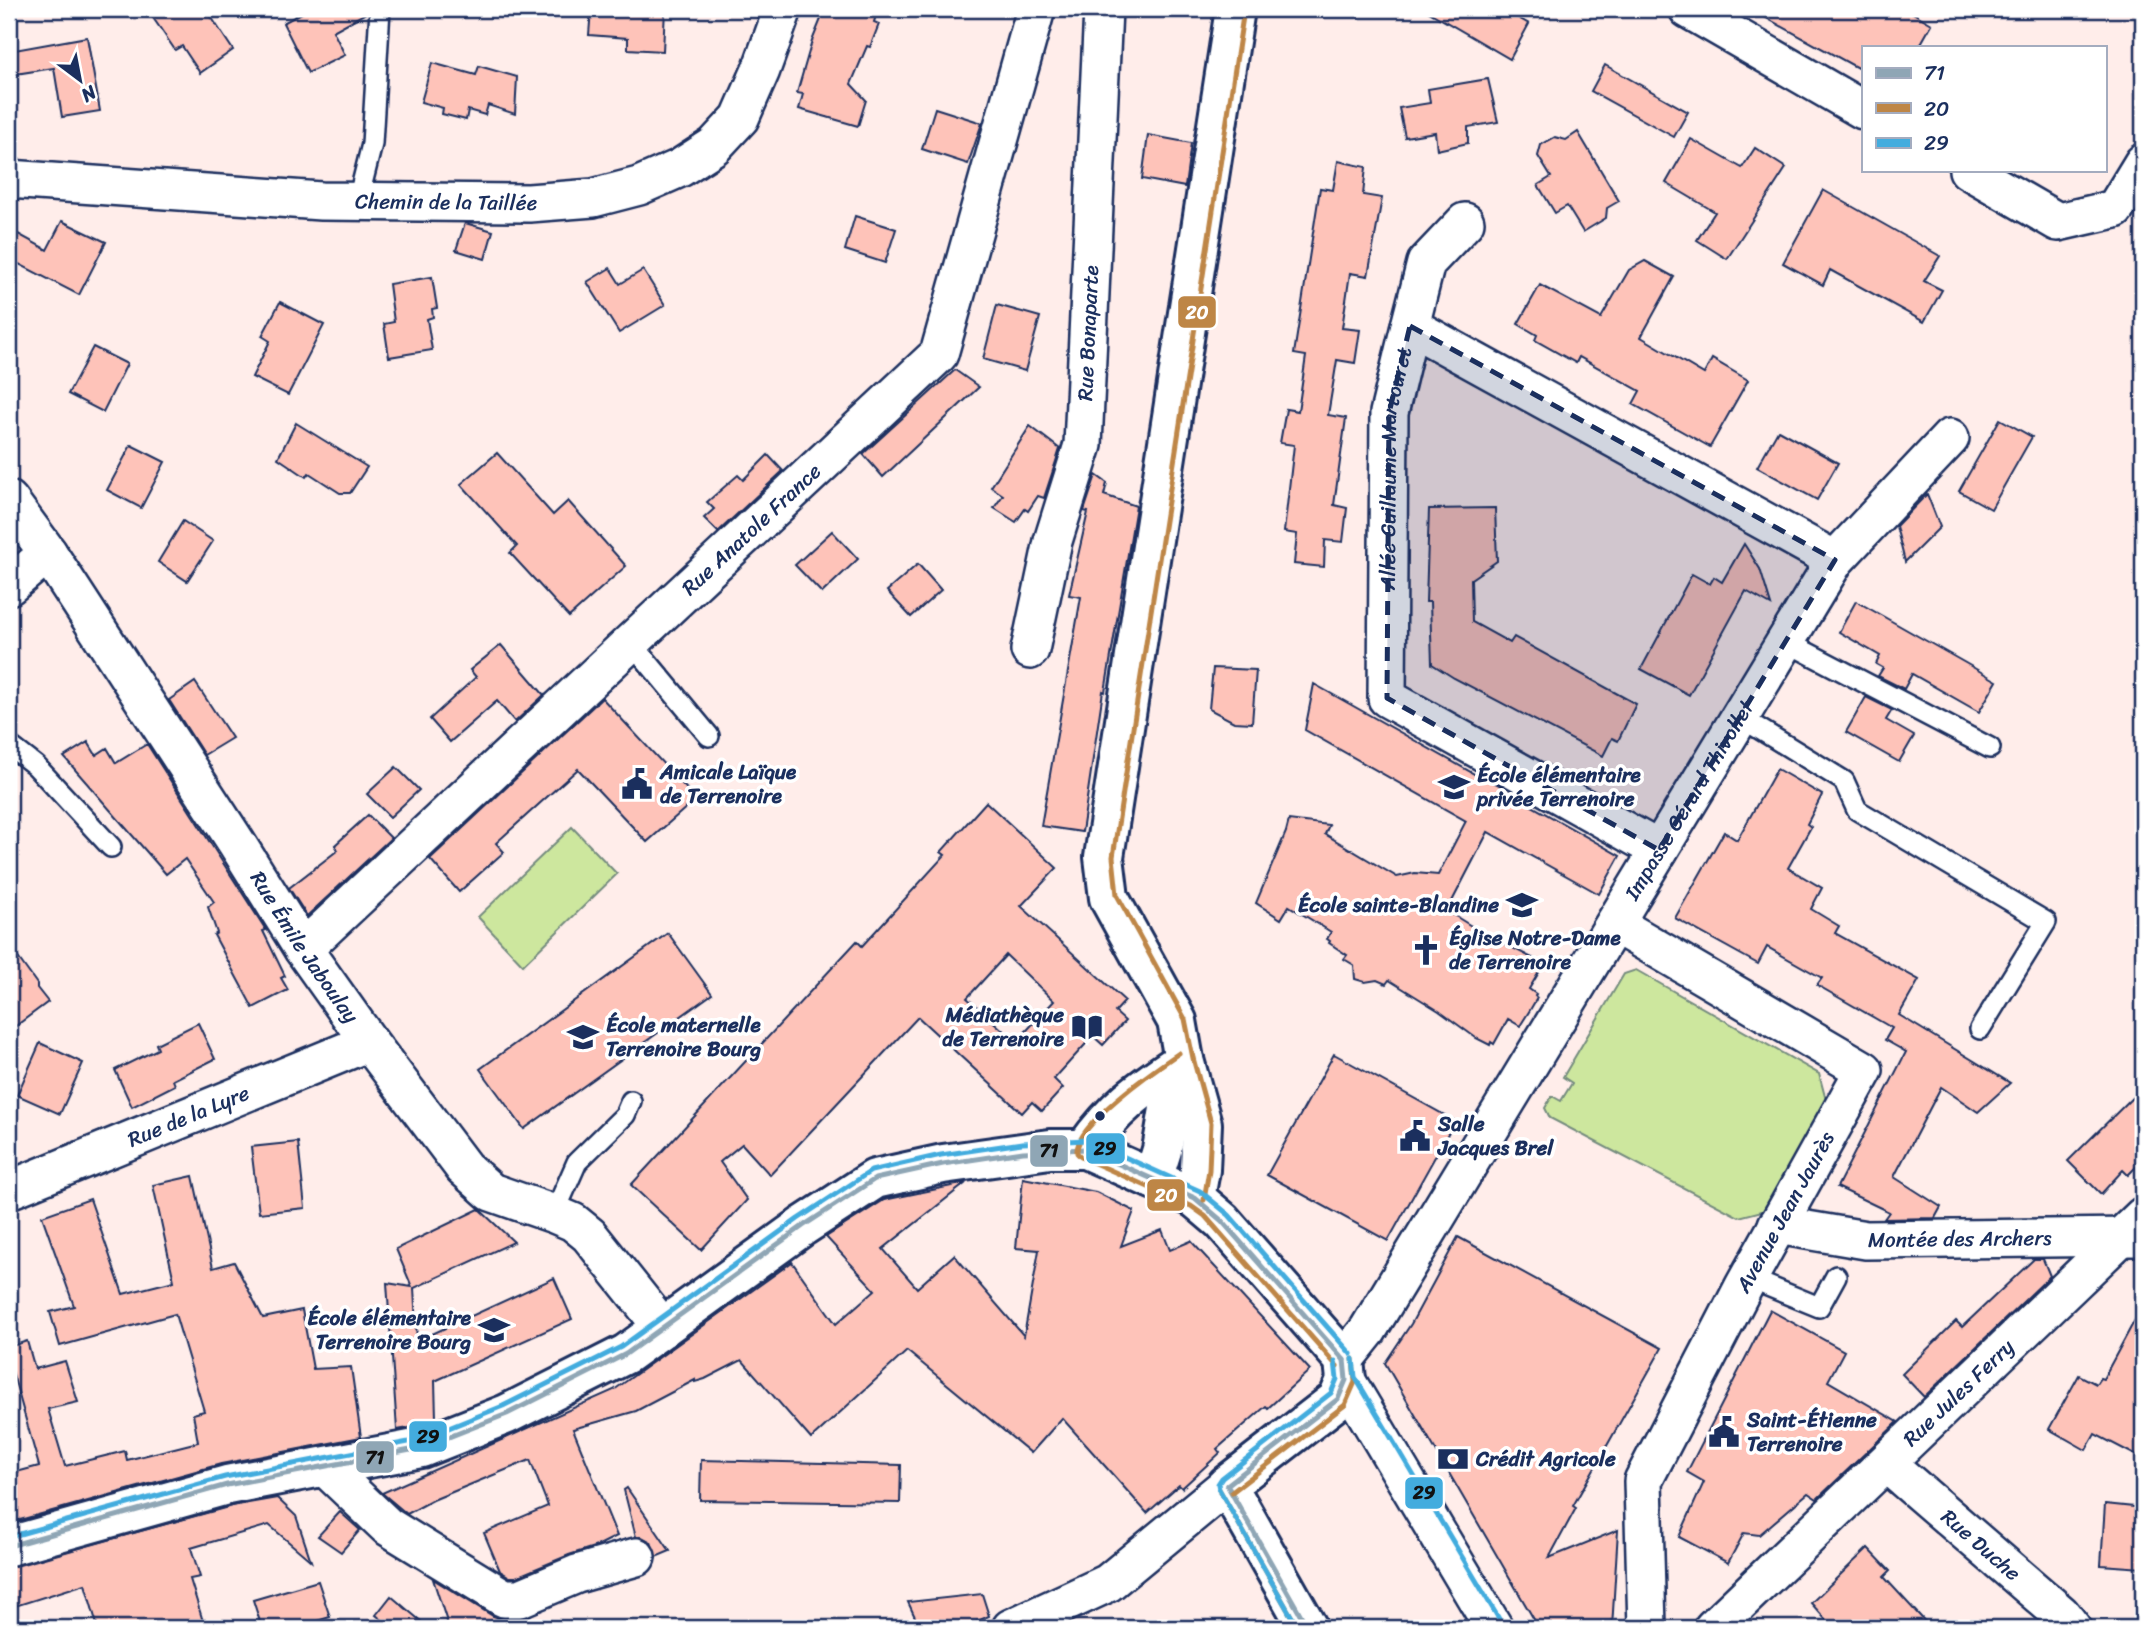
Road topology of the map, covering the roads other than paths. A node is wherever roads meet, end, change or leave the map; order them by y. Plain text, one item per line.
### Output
1 (380, 9) edge
2 (783, 9) edge
3 (1036, 9) edge
4 (1103, 9) edge
5 (1235, 9) edge
6 (1688, 9) edge
7 (1862, 109) edge
8 (2143, 163) edge
9 (1971, 172) edge
10 (9, 180) edge
11 (358, 200) junction
12 (1465, 222) dead end
13 (1410, 327) junction
14 (1950, 438) dead end
15 (9, 500) edge
16 (48, 553) junction
17 (1835, 560) junction
18 (9, 586) edge
19 (1785, 641) junction
20 (631, 642) junction
21 (1030, 650) dead end
22 (1740, 717) junction
23 (709, 736) dead end
24 (9, 745) edge
25 (1990, 748) dead end
26 (111, 847) dead end
27 (1660, 850) junction
28 (1615, 923) junction
29 (303, 949) junction
30 (1980, 1029) dead end
31 (369, 1042) junction
32 (1184, 1060) junction
33 (631, 1101) dead end
34 (1085, 1149) junction
35 (1153, 1179) junction
36 (9, 1189) edge
37 (1195, 1198) junction
38 (554, 1214) junction
39 (1777, 1224) junction
40 (2136, 1230) edge
41 (1836, 1276) dead end
42 (1748, 1278) junction
43 (663, 1328) junction
44 (1345, 1370) junction
45 (1887, 1464) junction
46 (325, 1467) junction
47 (1227, 1485) junction
48 (9, 1546) edge
49 (636, 1557) dead end
50 (1010, 1628) edge
51 (1308, 1628) edge
52 (1494, 1628) edge
53 (1647, 1628) edge
54 (1713, 1628) edge
55 (2072, 1628) edge

1 - 11 lane
2 - 11 street, Chemin de la Taillée
3 - 20 street, Rue Anatole France
4 - 21 street, Rue Bonaparte
5 - 32 main road
6 - 7 street
8 - 9 street
10 - 11 street, Chemin de la Taillée
12 - 13 street
13 - 17 street, Allée Guillaume Martouret
13 - 27 street, Allée Guillaume Martouret
14 - 17 street, Impasse Gérard Thivollet
15 - 16 street, Rue Émile Jaboulay
16 - 18 street
16 - 29 street, Rue Émile Jaboulay
17 - 19 street, Impasse Gérard Thivollet
19 - 22 street, Impasse Gérard Thivollet
19 - 25 lane
20 - 23 lane
20 - 29 street, Rue Anatole France
22 - 27 street, Impasse Gérard Thivollet
22 - 30 lane
24 - 26 lane
27 - 28 street, Impasse Gérard Thivollet
28 - 39 street, Avenue Jean Jaurès
28 - 44 street, Impasse Gérard Thivollet
29 - 31 street, Rue Émile Jaboulay
31 - 36 street, Rue de la Lyre
31 - 38 street, Rue Émile Jaboulay
32 - 34 main road
32 - 35 main road
32 - 37 main road
33 - 38 lane
34 - 35 main road
34 - 43 main road
35 - 37 main road
37 - 44 main road
38 - 43 street, Rue Émile Jaboulay
39 - 40 street, Montée des Archers
39 - 42 street, Avenue Jean Jaurès
40 - 45 street, Rue Jules Ferry
41 - 42 lane
42 - 53 street, Avenue Jean Jaurès
43 - 46 main road
44 - 47 main road
44 - 52 street
45 - 54 street, Rue Jules Ferry
45 - 55 street, Rue Duche
46 - 48 main road
46 - 49 street
47 - 50 street
47 - 51 main road

